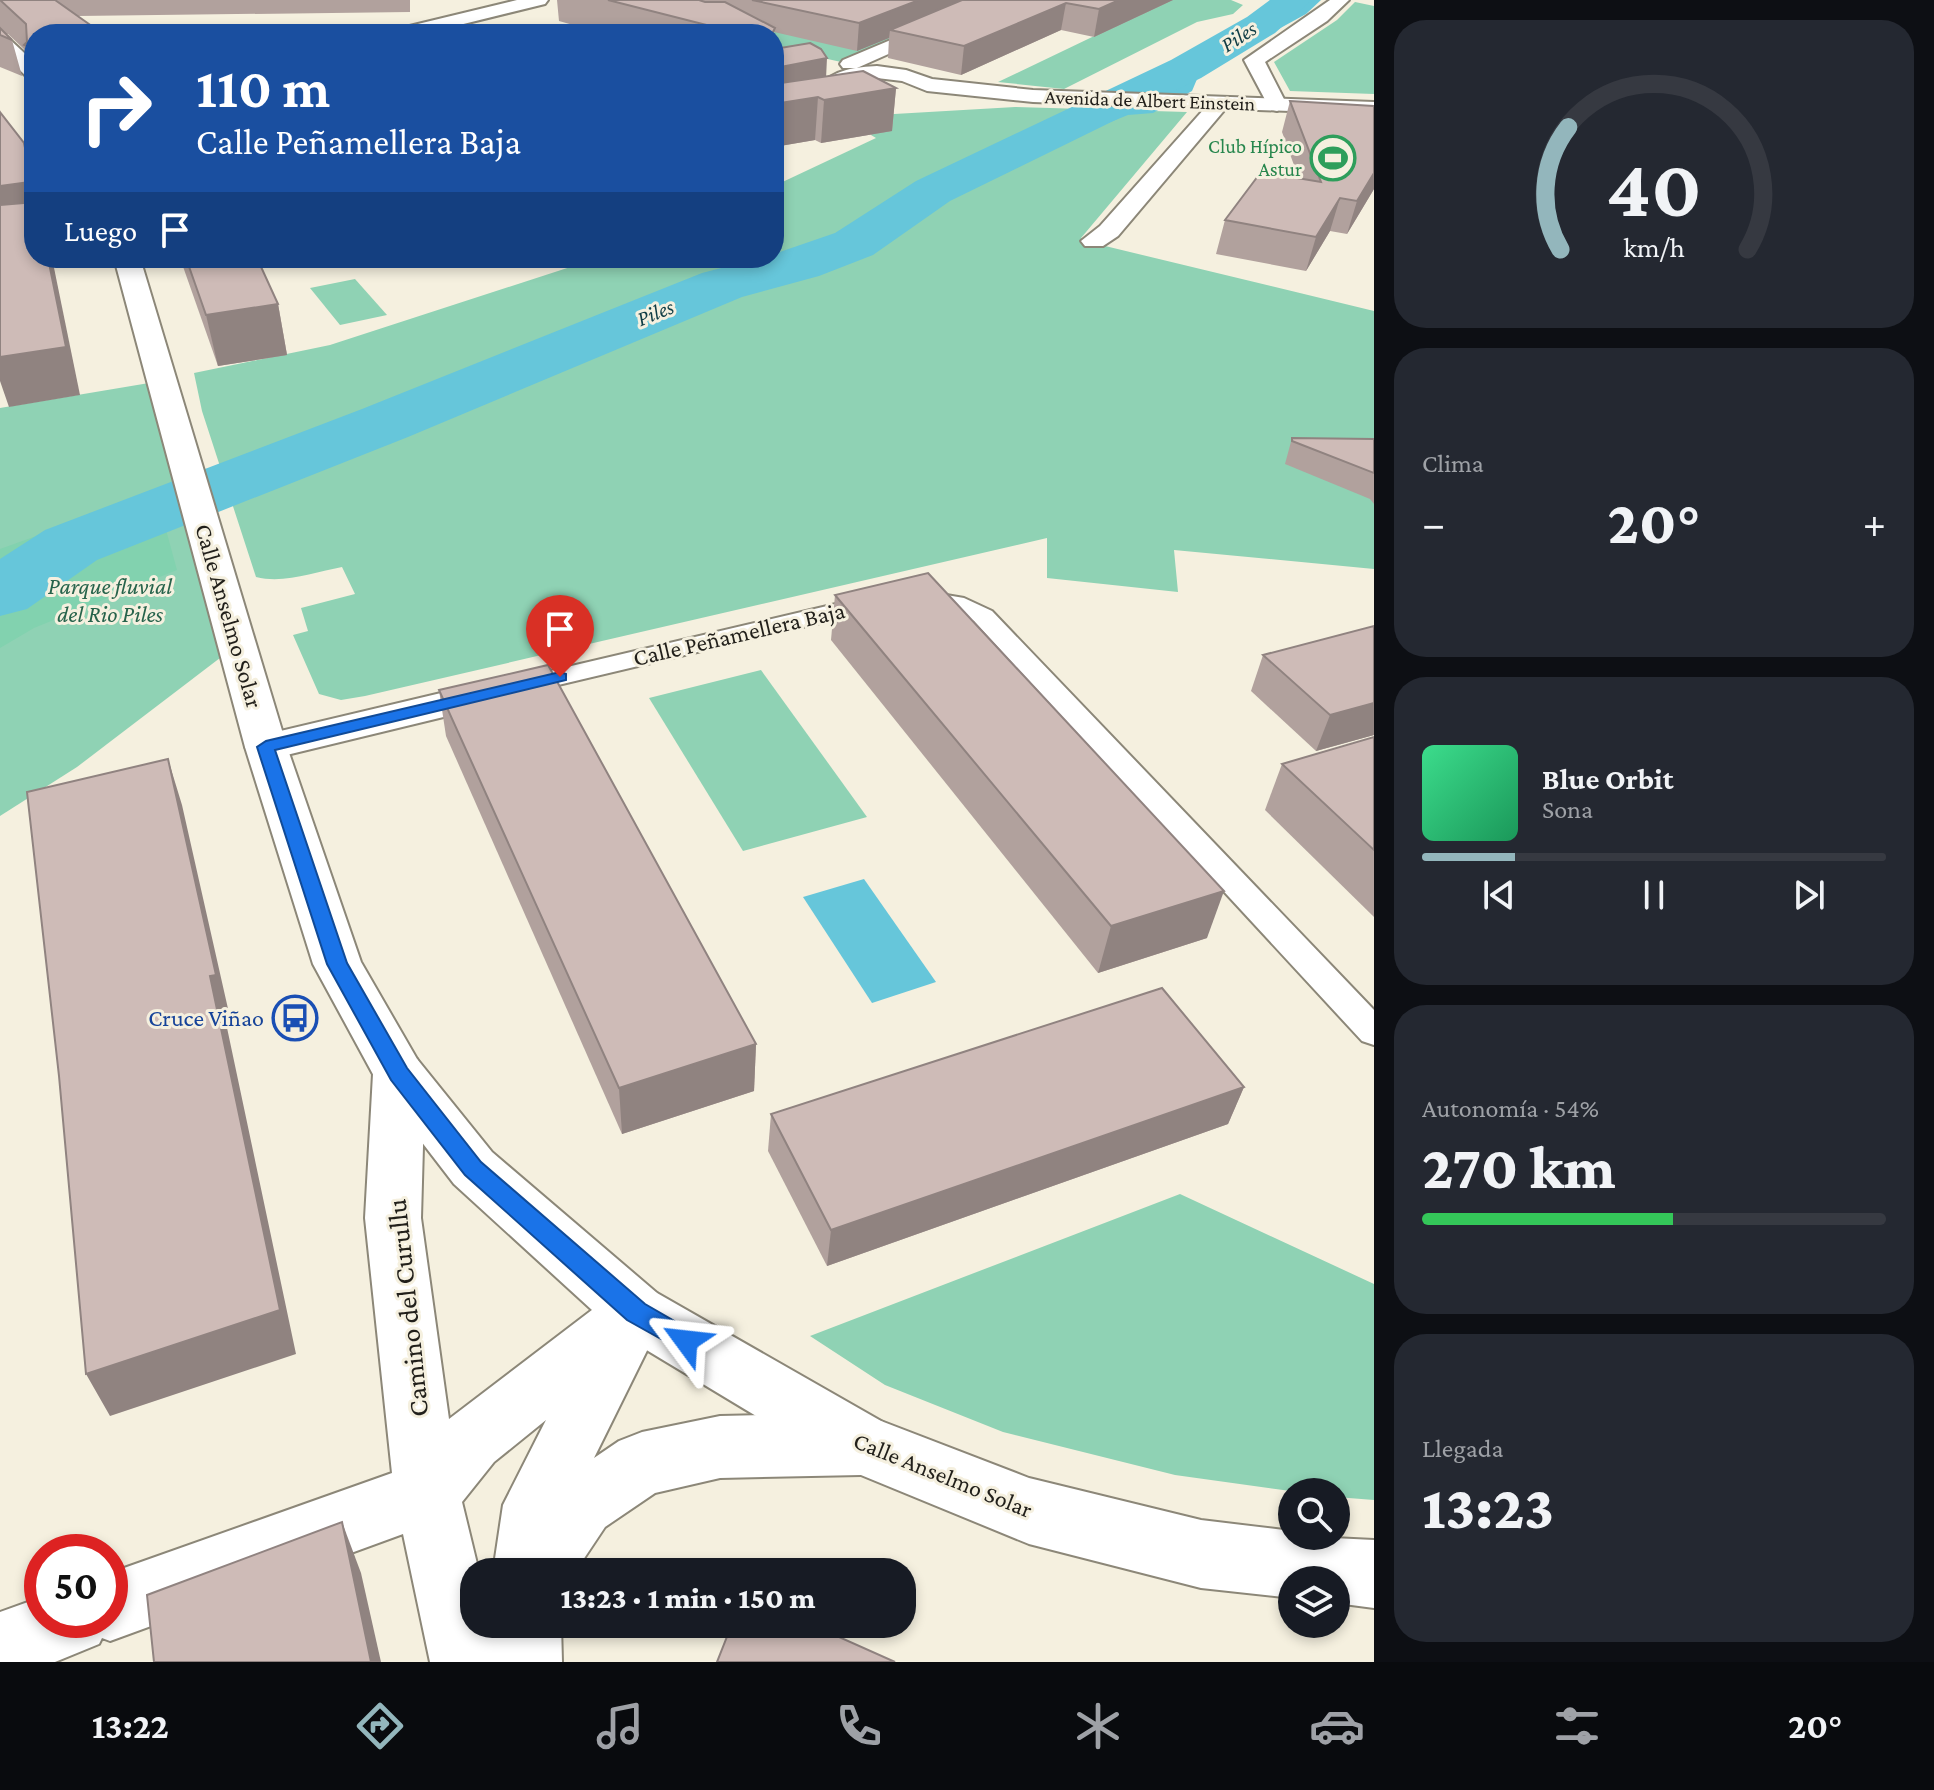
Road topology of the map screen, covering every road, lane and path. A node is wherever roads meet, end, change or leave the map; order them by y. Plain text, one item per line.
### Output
1 (539, 0) edge
2 (1340, 0) edge
3 (966, 14) edge
4 (441, 24) edge
5 (0, 41) edge
6 (24, 64) edge
7 (1220, 103) junction
8 (1277, 105) junction
9 (1374, 108) edge
10 (1094, 241) dead end
11 (130, 268) edge
12 (479, 696) joint
13 (266, 747) junction
14 (1374, 1032) edge
15 (399, 1074) junction
16 (636, 1312) junction
17 (861, 1444) junction
18 (427, 1493) junction
19 (529, 1558) edge
20 (545, 1558) edge
21 (1374, 1574) edge
22 (128, 1601) edge
23 (25, 1638) edge
24 (526, 1638) edge
25 (0, 1647) edge
26 (465, 1662) edge
27 (527, 1662) edge

1 - 4 street
2 - 8 street
3 - 7 street, Avenida de Albert Einstein
5 - 6 street
7 - 8 street, Avenida de Albert Einstein
7 - 10 street
8 - 9 street, Avenida de Albert Einstein
11 - 13 street, Calle Anselmo Solar
12 - 13 street, Calle Peñamellera Baja
12 - 14 lane, Calle Peñamellera Baja
13 - 15 street, Calle Anselmo Solar
15 - 16 street, Calle Anselmo Solar
15 - 18 street, Camino del Curullu
16 - 17 street, Calle Anselmo Solar
16 - 18 street
16 - 19 street
17 - 20 street
17 - 21 street, Calle Anselmo Solar
18 - 22 street
18 - 26 street, Camino del Curullu
23 - 25 street
24 - 27 street

